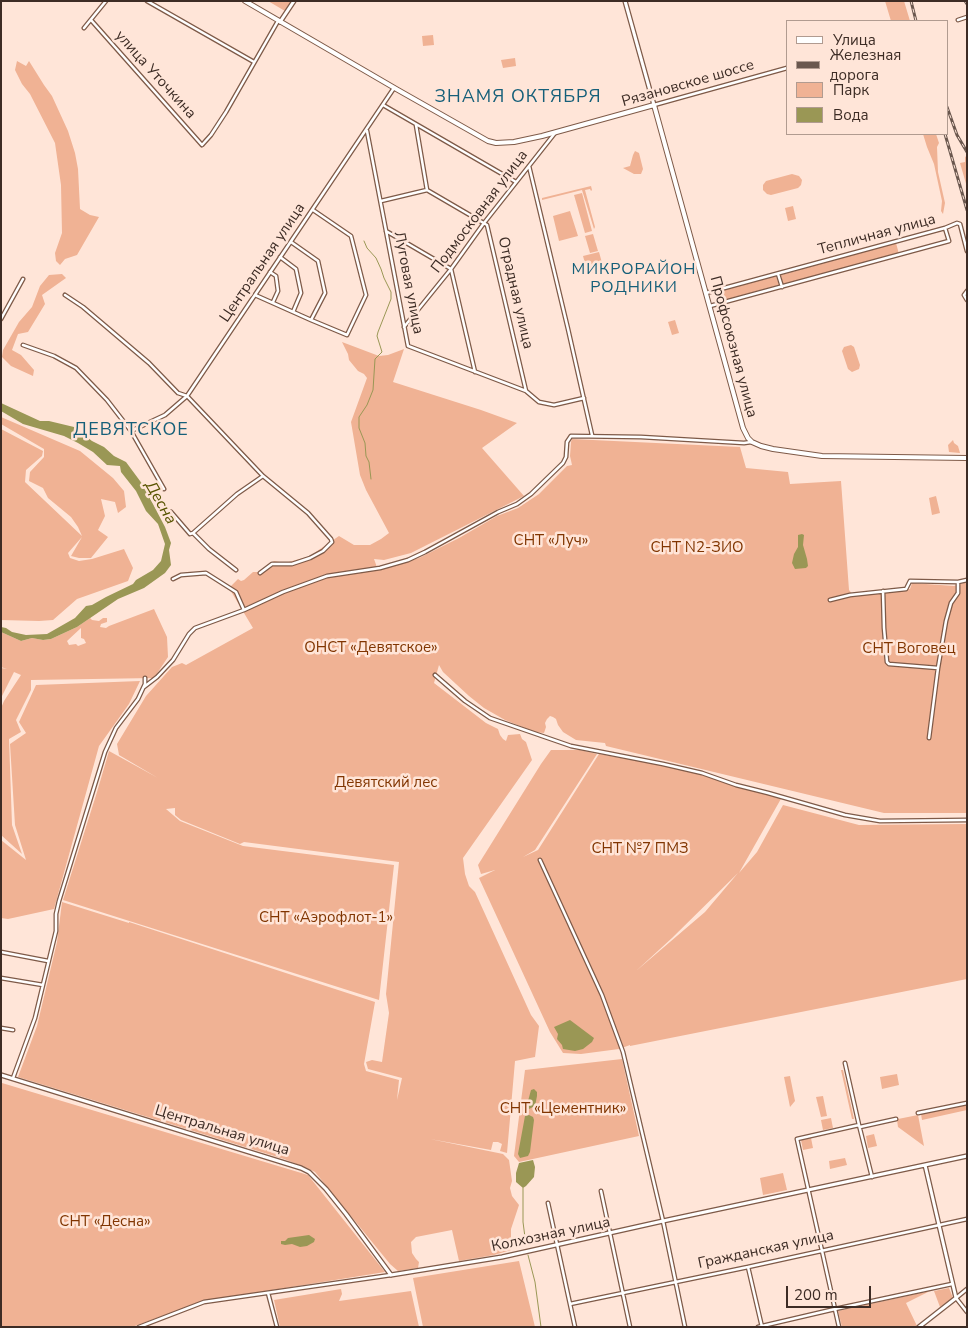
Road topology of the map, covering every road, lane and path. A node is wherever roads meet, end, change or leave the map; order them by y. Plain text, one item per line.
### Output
1 (106, 1) edge
2 (147, 1) edge
3 (245, 1) edge
4 (294, 1) edge
5 (625, 1) edge
6 (967, 17) edge
7 (90, 20) junction
8 (958, 20) dead end
9 (279, 21) junction
10 (84, 28) dead end
11 (254, 62) junction
12 (786, 68) edge
13 (394, 88) junction
14 (383, 105) junction
15 (654, 105) junction
16 (416, 125) junction
17 (367, 129) junction
18 (555, 133) junction
19 (529, 166) junction
20 (516, 182) junction
21 (427, 190) junction
22 (381, 201) junction
23 (313, 210) junction
24 (484, 223) junction
25 (945, 228) junction
26 (386, 231) junction
27 (291, 242) junction
28 (967, 251) edge
29 (280, 257) junction
30 (451, 269) junction
31 (270, 272) junction
32 (778, 274) junction
33 (23, 279) dead end
34 (782, 287) junction
35 (967, 292) edge
36 (706, 293) junction
37 (254, 294) junction
38 (64, 295) dead end
39 (967, 300) edge
40 (273, 302) junction
41 (710, 306) junction
42 (1, 310) edge
43 (6, 311) junction
44 (293, 312) junction
45 (1, 319) edge
46 (311, 320) junction
47 (404, 327) junction
48 (23, 345) dead end
49 (475, 372) junction
50 (526, 391) junction
51 (187, 396) junction
52 (584, 398) junction
53 (131, 431) junction
54 (592, 436) junction
55 (752, 442) junction
56 (967, 458) edge
57 (263, 476) junction
58 (164, 489) dead end
59 (171, 512) dead end
60 (193, 533) junction
61 (236, 570) dead end
62 (260, 574) dead end
63 (173, 579) dead end
64 (967, 580) edge
65 (958, 582) junction
66 (884, 591) junction
67 (830, 600) dead end
68 (244, 610) junction
69 (938, 668) junction
70 (435, 675) dead end
71 (144, 678) dead end
72 (144, 687) junction
73 (929, 738) dead end
74 (967, 820) edge
75 (540, 860) dead end
76 (1, 952) edge
77 (48, 961) junction
78 (1, 978) edge
79 (43, 985) junction
80 (1, 1028) edge
81 (13, 1030) dead end
82 (845, 1063) dead end
83 (2, 1076) edge
84 (13, 1078) junction
85 (967, 1103) edge
86 (918, 1114) dead end
87 (896, 1119) dead end
88 (859, 1126) junction
89 (967, 1156) edge
90 (925, 1165) junction
91 (872, 1177) junction
92 (808, 1190) junction
93 (601, 1191) dead end
94 (548, 1203) dead end
95 (967, 1218) edge
96 (663, 1221) junction
97 (938, 1225) junction
98 (610, 1234) junction
99 (557, 1245) junction
100 (821, 1250) junction
101 (748, 1267) junction
102 (391, 1275) junction
103 (675, 1281) junction
104 (952, 1284) junction
105 (967, 1289) edge
106 (623, 1292) junction
107 (268, 1293) junction
108 (956, 1298) junction
109 (570, 1304) junction
110 (835, 1309) junction
111 (967, 1312) edge
112 (138, 1327) edge
113 (277, 1327) edge
114 (575, 1327) edge
115 (630, 1327) edge
116 (685, 1327) edge
117 (760, 1327) edge
118 (839, 1327) edge
119 (919, 1327) edge

1 - 7 street
2 - 11 street
3 - 9 main road, Рязановское шоссе
4 - 9 street
5 - 15 street
6 - 8 street
7 - 10 street
7 - 11 street, улица Уточкина
9 - 11 street
9 - 13 main road, Рязановское шоссе
12 - 15 street, Рязановское шоссе
13 - 14 street, Центральная улица
13 - 18 main road, Рязановское шоссе
14 - 16 street
14 - 17 street, Центральная улица
15 - 18 main road, Рязановское шоссе
15 - 36 main road, Профсоюзная улица
16 - 20 street
16 - 21 street
17 - 22 street, Луговая улица
17 - 23 street, Центральная улица
18 - 19 street, Подмосковная улица
19 - 20 street, Подмосковная улица
19 - 52 street
20 - 24 street, Подмосковная улица
21 - 22 street
21 - 24 street, Отрадная улица
22 - 26 street, Луговая улица
23 - 27 street, Центральная улица
23 - 46 street
24 - 30 street, Подмосковная улица
24 - 50 street, Отрадная улица
25 - 28 street
25 - 32 street, Тепличная улица
25 - 34 street, Тепличная улица
26 - 30 street
26 - 47 street, Луговая улица
27 - 29 street, Центральная улица
27 - 46 street
29 - 31 street, Центральная улица
29 - 44 street
30 - 47 street, Подмосковная улица
30 - 49 street
31 - 37 street, Центральная улица
31 - 40 street
32 - 34 street
32 - 36 street, Тепличная улица
33 - 43 street
34 - 41 street, Тепличная улица
35 - 39 street
36 - 41 main road, Профсоюзная улица
37 - 40 street
37 - 51 street, Центральная улица
38 - 51 street
40 - 44 street
41 - 55 main road, Профсоюзная улица
42 - 43 street
43 - 45 street
44 - 46 street
47 - 49 street, Луговая улица
48 - 53 street
49 - 50 street, Луговая улица
50 - 52 street, Луговая улица
51 - 53 street, Центральная улица
51 - 57 street
52 - 54 street
53 - 58 street
54 - 55 street
54 - 68 street
55 - 56 main road
57 - 60 street
57 - 62 street
59 - 60 street
60 - 61 street
63 - 68 street
64 - 65 street
65 - 66 street
65 - 69 street
66 - 67 street
66 - 69 street
68 - 72 street
69 - 73 street
70 - 74 street
71 - 72 street
72 - 77 street
75 - 96 street
76 - 77 street
77 - 79 street
78 - 79 street
79 - 84 street
80 - 81 street
82 - 88 street
83 - 84 street, Центральная улица
84 - 102 street, Центральная улица
85 - 86 street
87 - 88 street
88 - 91 street
88 - 92 street
89 - 90 street, Колхозная улица
90 - 91 street, Колхозная улица
90 - 97 street
91 - 92 street, Колхозная улица
92 - 96 street, Колхозная улица
92 - 100 street
93 - 98 street
94 - 99 street
95 - 97 street, Гражданская улица
96 - 98 street, Колхозная улица
96 - 103 street
97 - 100 street, Гражданская улица
97 - 104 street
98 - 99 street, Колхозная улица
98 - 106 street
99 - 102 street, Колхозная улица
99 - 109 street
100 - 101 street, Гражданская улица
100 - 110 street
101 - 103 street, Гражданская улица
101 - 117 street
102 - 107 street, Колхозная улица
103 - 106 street, Гражданская улица
103 - 116 street
104 - 108 street
104 - 110 street
105 - 108 street
106 - 109 street, Гражданская улица
106 - 115 street
107 - 112 street, Колхозная улица
107 - 113 street
108 - 111 street
108 - 119 street
109 - 114 street
110 - 117 street
110 - 118 street

